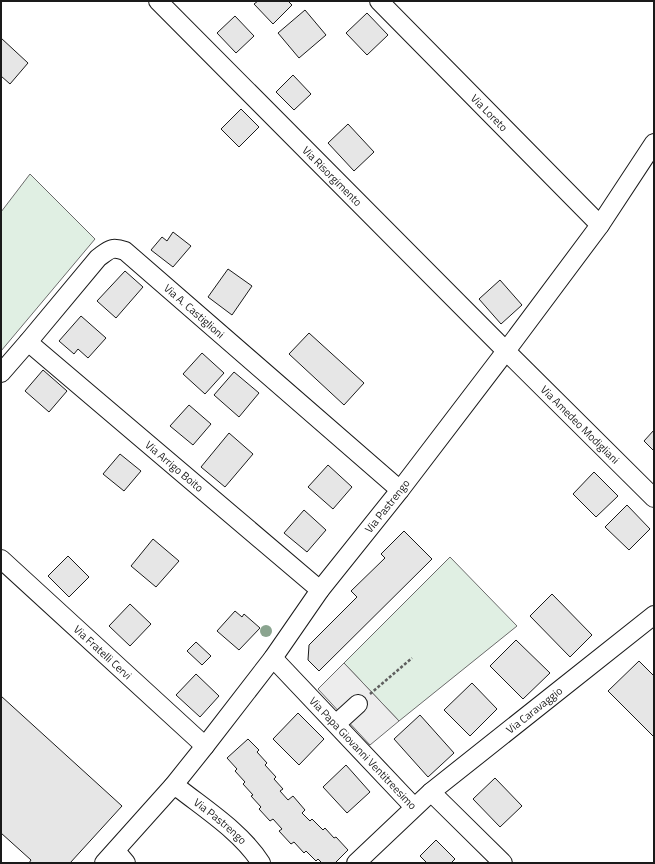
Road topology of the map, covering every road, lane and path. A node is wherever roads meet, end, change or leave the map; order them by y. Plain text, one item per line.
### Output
1 (158, 1) edge
2 (379, 1) edge
3 (654, 143) edge
4 (600, 225) junction
5 (28, 342) junction
6 (506, 351) junction
7 (1, 373) edge
8 (400, 490) junction
9 (654, 498) edge
10 (1, 559) edge
11 (320, 590) junction
12 (654, 615) edge
13 (273, 658) junction
14 (412, 658) dead end
15 (358, 704) joint
16 (336, 724) junction
17 (205, 746) junction
18 (173, 786) junction
19 (431, 792) junction
20 (414, 807) junction
21 (115, 859) edge
22 (261, 863) edge
23 (356, 863) edge
24 (503, 863) edge

1 - 6 street, Via Risorgimento
2 - 4 street, Via Loreto
3 - 4 street, Via Pastrengo
4 - 6 street, Via Pastrengo
5 - 7 street, Via A. Castiglioni
5 - 8 street, Via A. Castiglioni
5 - 11 street, Via Arrigo Boito
6 - 8 street, Via Pastrengo
6 - 9 street, Via Amedeo Modigliani
8 - 11 street, Via Pastrengo
10 - 17 street, Via Fratelli Cervi
11 - 13 street, Via Pastrengo
12 - 19 street, Via Caravaggio
13 - 16 street, Via Papa Giovanni Ventitreesimo
13 - 17 street, Via Pastrengo
14 - 15 path
15 - 16 street
16 - 20 street, Via Papa Giovanni Ventitreesimo
17 - 18 street, Via Pastrengo
18 - 21 street, Via Pastrengo
18 - 22 street, Via Pastrengo
19 - 20 street, Via Caravaggio
19 - 24 street
20 - 23 street, Via Papa Giovanni Ventitreesimo

